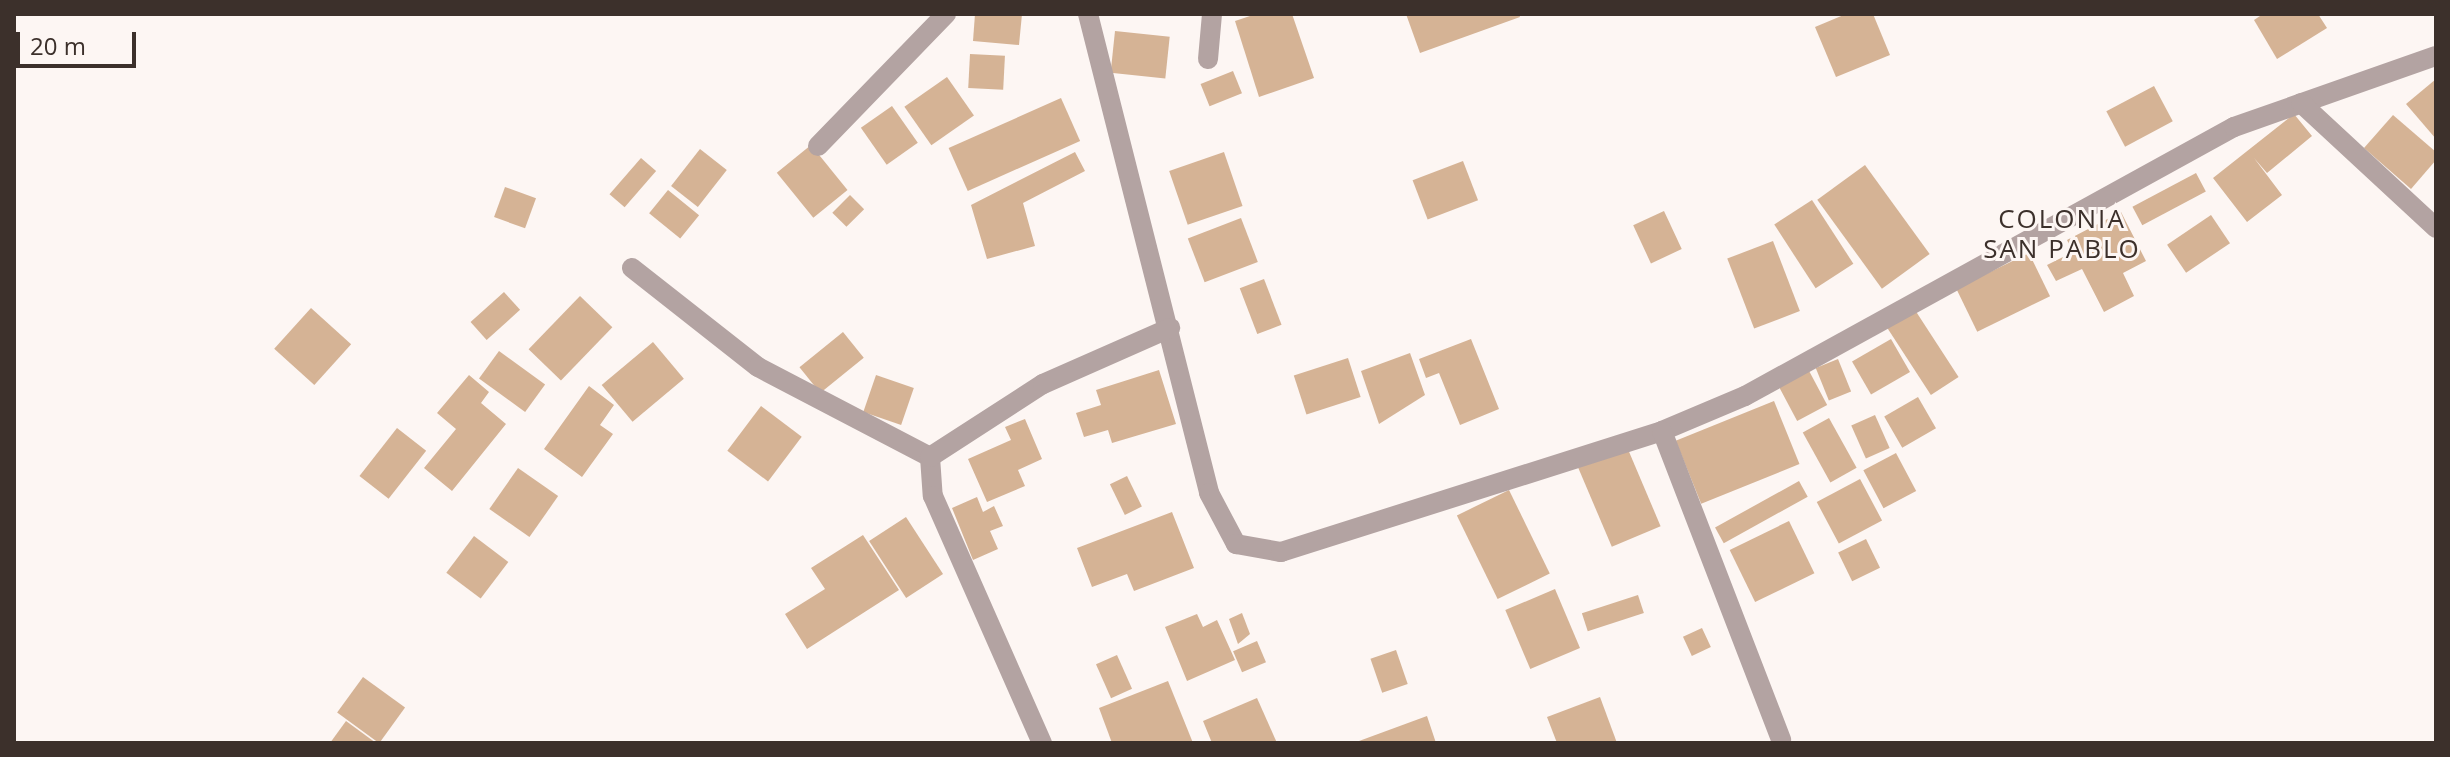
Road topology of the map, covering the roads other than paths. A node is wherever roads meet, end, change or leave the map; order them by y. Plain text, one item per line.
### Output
1 (946, 14) edge
2 (1088, 14) edge
3 (1212, 14) edge
4 (2436, 56) edge
5 (1208, 59) dead end
6 (2301, 103) junction
7 (818, 146) dead end
8 (2436, 228) edge
9 (632, 268) dead end
10 (1170, 328) junction
11 (1662, 431) junction
12 (930, 457) junction
13 (1781, 740) dead end
14 (1042, 743) edge

1 - 7 street
2 - 10 street
3 - 5 street
4 - 6 street
6 - 8 street
6 - 11 street
9 - 12 street
10 - 11 street
10 - 12 street
11 - 13 street
12 - 14 street

